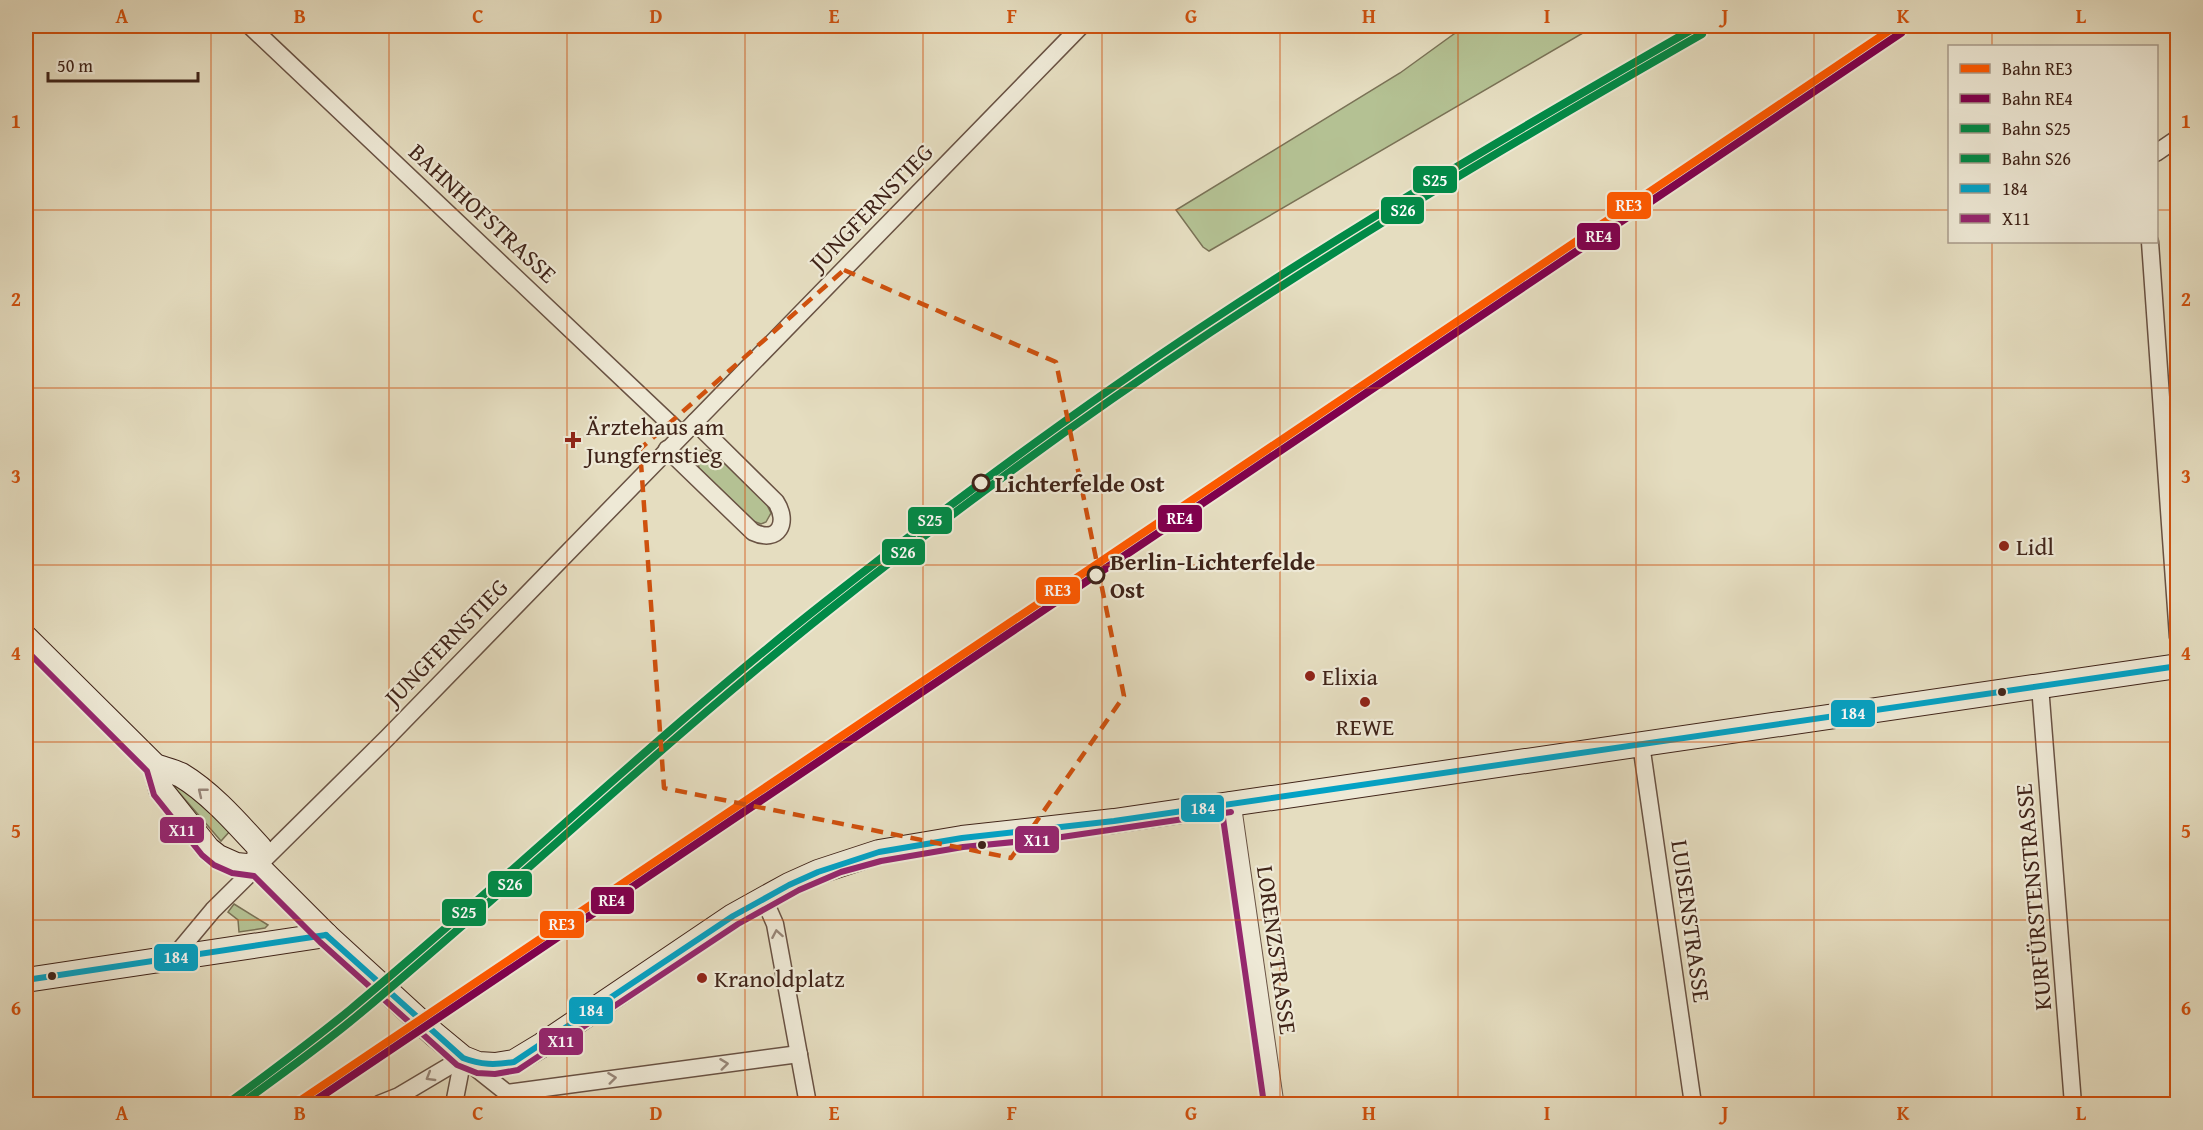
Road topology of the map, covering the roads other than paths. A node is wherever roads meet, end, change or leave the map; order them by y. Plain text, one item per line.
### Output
1 (250, 26) edge
2 (1074, 28) edge
3 (2178, 138) edge
4 (2178, 153) edge
5 (2158, 154) edge
6 (2158, 155) edge
7 (2150, 243) edge
8 (695, 422) junction
9 (682, 435) junction
10 (668, 449) junction
11 (2178, 637) edge
12 (26, 638) edge
13 (2178, 666) edge
14 (2040, 686) junction
15 (1641, 744) junction
16 (154, 766) junction
17 (1230, 803) junction
18 (258, 867) junction
19 (764, 899) junction
20 (326, 935) junction
21 (173, 958) junction
22 (26, 980) edge
23 (799, 1054) junction
24 (463, 1058) junction
25 (379, 1104) edge
26 (454, 1104) edge
27 (808, 1104) edge
28 (1273, 1104) edge
29 (1693, 1104) edge
30 (2073, 1104) edge

1 - 9 street, BAHNHOFSTRASSE
2 - 8 street, JUNGFERNSTIEG
3 - 5 street
4 - 6 street
7 - 11 street
8 - 9 street, JUNGFERNSTIEG
8 - 10 street
9 - 10 street, JUNGFERNSTIEG
10 - 18 street, JUNGFERNSTIEG
12 - 16 main road
13 - 14 main road
14 - 15 main road
14 - 30 street, KURFÜRSTENSTRASSE
15 - 17 main road
15 - 29 street, LUISENSTRASSE
16 - 18 main road
18 -> 16 main road
17 - 19 main road
17 - 28 street, LORENZSTRASSE
18 - 20 main road
18 - 21 street, JUNGFERNSTIEG
23 -> 19 street
19 - 24 main road
20 - 21 main road
20 - 24 main road
21 - 22 main road
24 -> 23 street
23 - 27 street
24 -> 25 street
24 - 26 street

